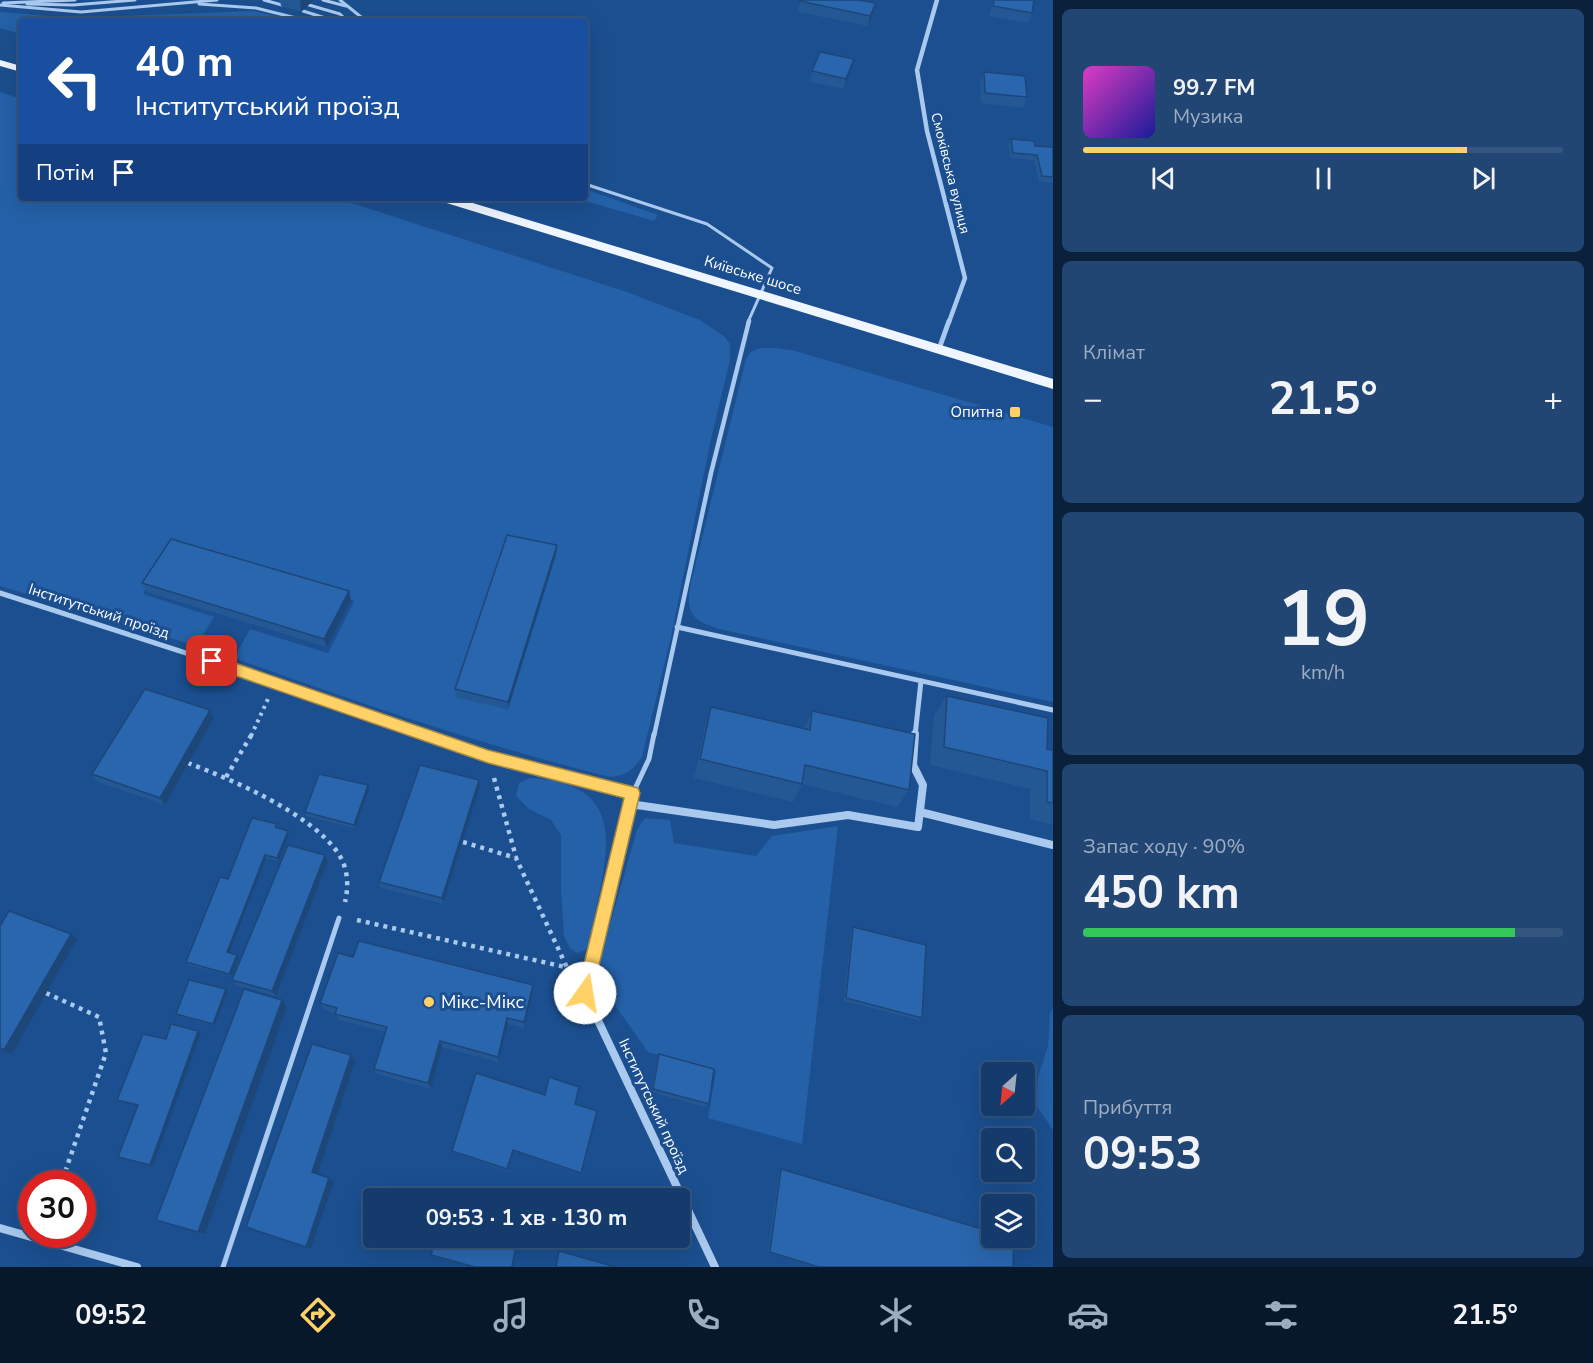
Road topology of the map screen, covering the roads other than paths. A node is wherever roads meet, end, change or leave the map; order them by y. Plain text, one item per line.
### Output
1 (75, 0) edge
2 (135, 0) edge
3 (217, 0) edge
4 (264, 0) edge
5 (323, 0) edge
6 (340, 0) edge
7 (937, 0) edge
8 (182, 3) junction
9 (0, 4) edge
10 (282, 5) dead end
11 (309, 5) dead end
12 (352, 8) junction
13 (303, 10) dead end
14 (296, 18) edge
15 (326, 18) edge
16 (344, 18) edge
17 (363, 18) edge
18 (0, 63) edge
19 (18, 68) edge
20 (588, 185) edge
21 (454, 201) edge
22 (760, 295) junction
23 (939, 349) junction
24 (1053, 384) edge
25 (0, 593) edge
26 (677, 627) junction
27 (921, 681) junction
28 (1053, 710) edge
29 (633, 793) junction
30 (630, 804) junction
31 (920, 812) junction
32 (1053, 845) edge
33 (339, 918) road end
34 (0, 1228) edge
35 (137, 1267) edge
36 (222, 1267) edge
37 (715, 1267) edge

1 - 9 lane
2 - 9 lane
3 - 8 lane
4 - 10 lane
5 - 12 lane
6 - 12 lane
7 - 23 street, Смоківська вулиця
8 - 9 lane
8 - 14 lane
11 - 16 lane
12 - 17 lane
13 - 15 lane
18 - 19 main road
20 - 22 lane
21 - 22 main road, Київське шосе
22 - 23 main road, Київське шосе
22 - 26 lane
23 - 24 main road, Київське шосе
25 - 29 street, Інститутський проїзд
26 - 27 street
26 - 29 lane
27 - 28 street
27 - 31 street
29 - 30 street
30 - 31 street
30 - 37 street, Інститутський проїзд
31 - 32 street
33 - 36 lane
34 - 35 street

